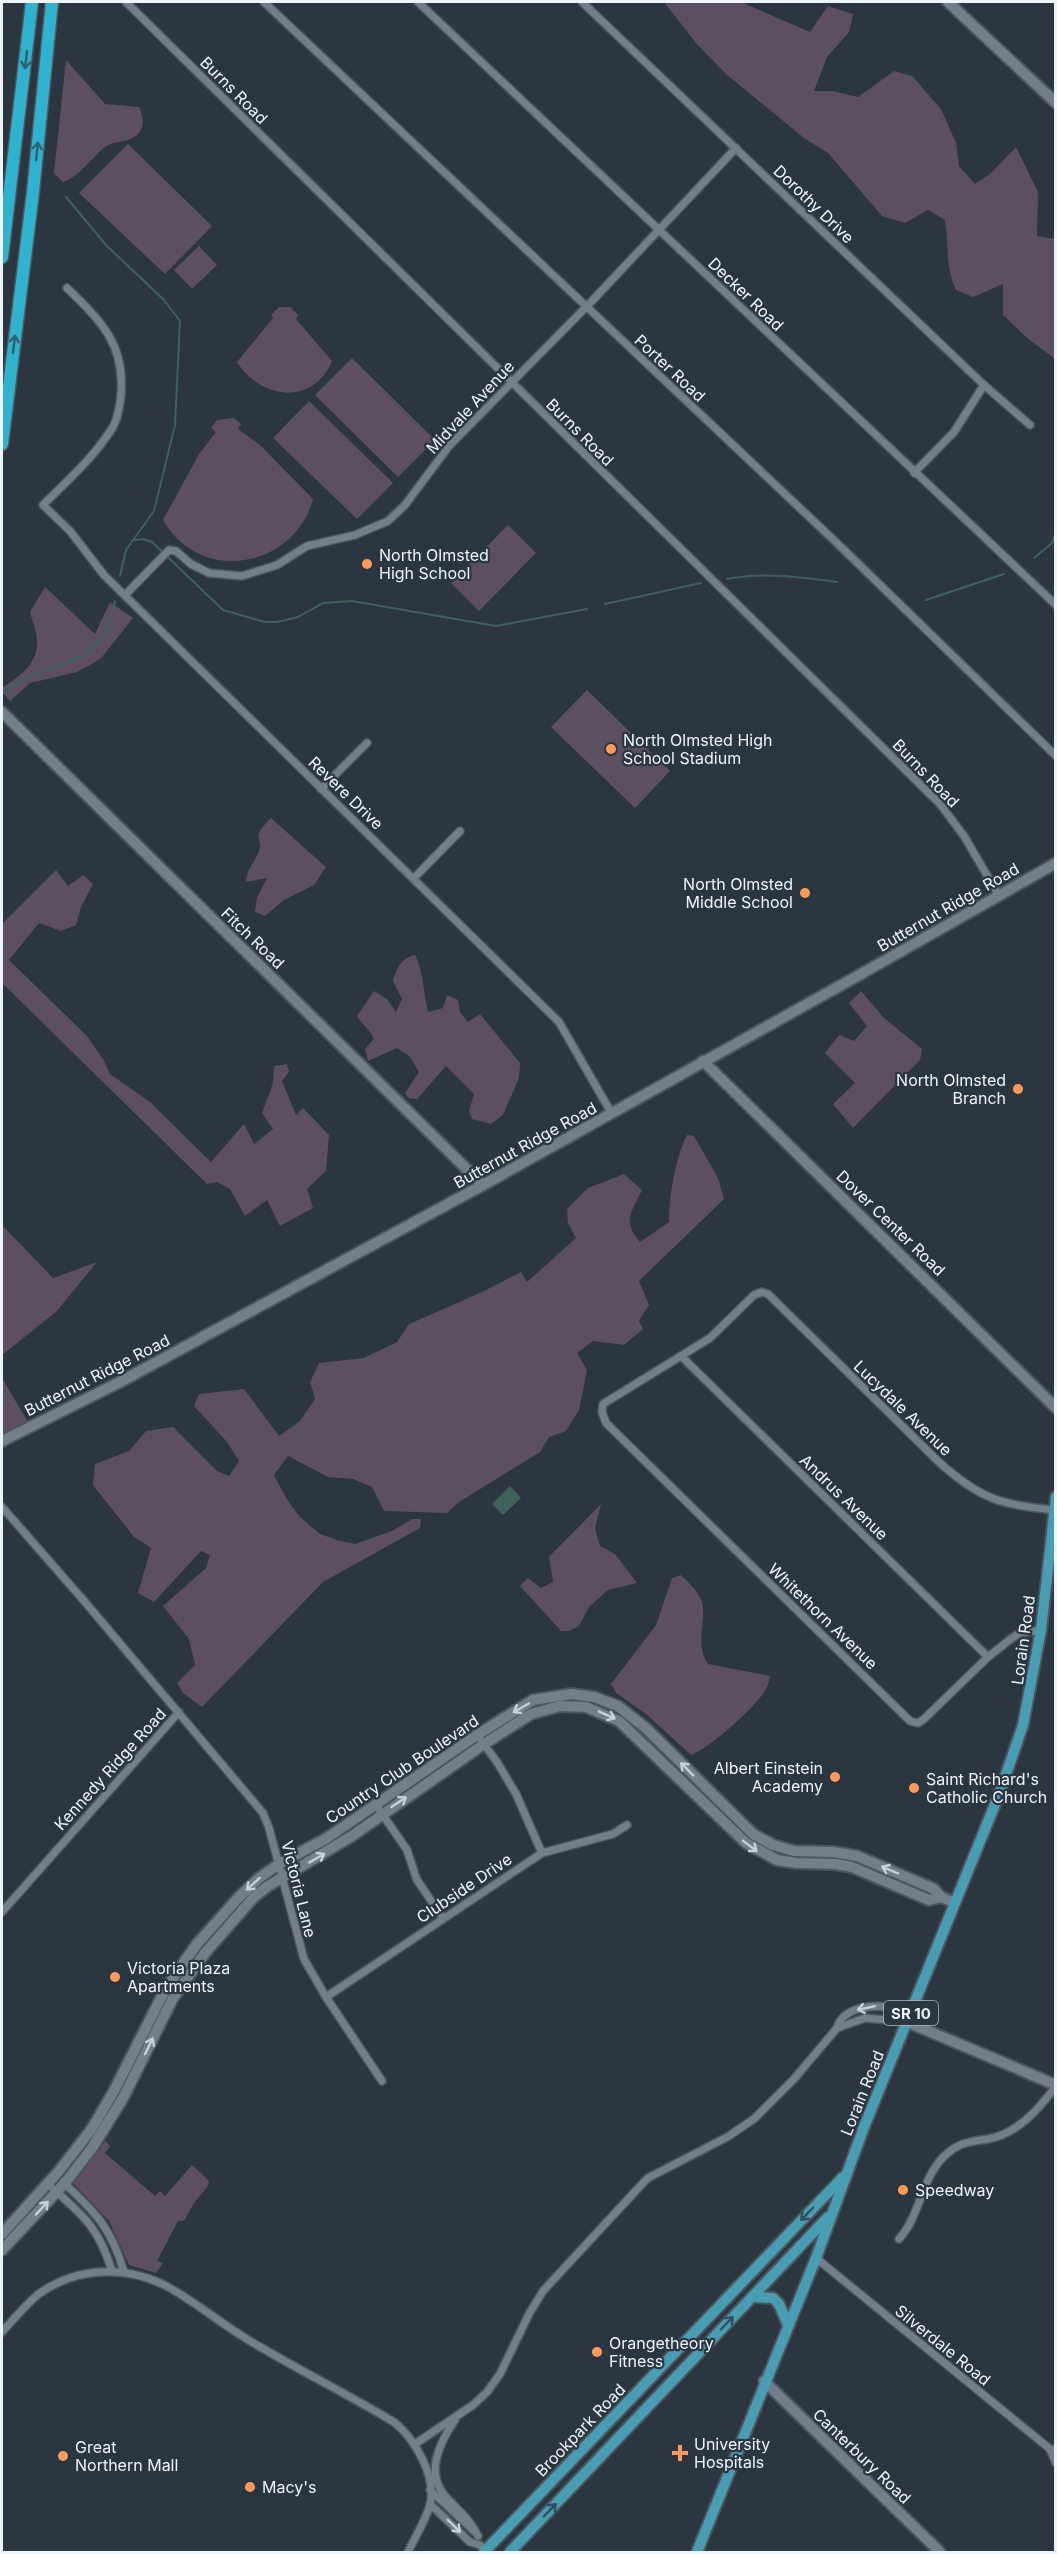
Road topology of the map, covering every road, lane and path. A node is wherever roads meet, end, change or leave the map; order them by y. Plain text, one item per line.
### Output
1 (32, 2) edge
2 (52, 2) edge
3 (126, 2) edge
4 (264, 2) edge
5 (418, 2) edge
6 (582, 2) edge
7 (948, 2) edge
8 (1056, 103) edge
9 (736, 148) junction
10 (659, 230) junction
11 (2, 257) edge
12 (67, 288) dead end
13 (586, 307) junction
14 (511, 383) junction
15 (984, 385) junction
16 (1030, 425) dead end
17 (2, 444) edge
18 (914, 473) junction
19 (125, 596) junction
20 (1056, 605) edge
21 (2, 712) edge
22 (367, 743) dead end
23 (1056, 756) edge
24 (321, 789) junction
25 (460, 831) dead end
26 (1056, 863) edge
27 (414, 878) junction
28 (998, 894) junction
29 (703, 1061) junction
30 (612, 1114) junction
31 (483, 1185) junction
32 (682, 1357) junction
33 (1056, 1408) edge
34 (2, 1441) edge
35 (1056, 1497) edge
36 (2, 1507) edge
37 (1054, 1510) junction
38 (1041, 1630) junction
39 (988, 1657) junction
40 (179, 1712) junction
41 (480, 1739) junction
42 (379, 1809) junction
43 (627, 1825) dead end
44 (542, 1853) junction
45 (279, 1864) junction
46 (281, 1879) junction
47 (955, 1903) junction
48 (2, 1912) edge
49 (443, 1918) junction
50 (326, 1997) junction
51 (903, 2019) junction
52 (837, 2028) junction
53 (382, 2081) dead end
54 (1056, 2085) edge
55 (847, 2172) junction
56 (52, 2180) junction
57 (61, 2187) junction
58 (832, 2213) junction
59 (2, 2234) edge
60 (899, 2239) dead end
61 (2, 2250) edge
62 (816, 2259) junction
63 (112, 2271) junction
64 (124, 2272) junction
65 (752, 2297) junction
66 (788, 2325) junction
67 (2, 2332) edge
68 (764, 2381) junction
69 (459, 2415) junction
70 (415, 2444) junction
71 (1053, 2449) edge
72 (1056, 2463) edge
73 (430, 2490) junction
74 (430, 2504) junction
75 (478, 2536) junction
76 (484, 2550) edge
77 (408, 2553) edge
78 (510, 2553) edge
79 (697, 2553) edge
80 (940, 2553) edge

1 -> 11 highway
17 -> 2 highway
3 - 14 street, Burns Road
4 - 13 street, Porter Road
5 - 10 street, Decker Road
6 - 9 street, Dorothy Drive
7 - 8 street
9 - 10 street, Midvale Avenue
9 - 15 street, Dorothy Drive
10 - 13 street, Midvale Avenue
10 - 18 street, Decker Road
12 - 19 street, Revere Drive
13 - 14 street, Midvale Avenue
13 - 23 street, Porter Road
14 - 19 street, Midvale Avenue
14 - 28 street, Burns Road
15 - 16 street, Dorothy Drive
15 - 18 street
18 - 20 street, Decker Road
19 - 24 street, Revere Drive
21 - 31 street, Fitch Road
22 - 24 street
24 - 27 street, Revere Drive
25 - 27 street
26 - 28 street, Butternut Ridge Road
27 - 30 street, Revere Drive
28 - 29 street, Butternut Ridge Road
29 - 30 street, Butternut Ridge Road
29 - 33 street, Dover Center Road
30 - 31 street, Butternut Ridge Road
31 - 34 street, Butternut Ridge Road
32 - 37 street, Lucydale Avenue
32 - 39 street, Andrus Avenue
32 - 39 street, Whitethorn Avenue
35 - 37 main road, Lorain Road / SR 10
36 - 40 street, Kennedy Ridge Road
37 - 38 main road, Lorain Road / SR 10
38 - 39 street, Whitethorn Avenue
38 - 47 main road, Lorain Road / SR 10
40 - 45 street, Victoria Lane
40 - 48 street, Kennedy Ridge Road
41 - 42 street, Country Club Boulevard
41 - 44 street
41 - 47 street, Country Club Boulevard
42 - 45 street, Country Club Boulevard
46 -> 42 street, Country Club Boulevard
42 - 49 street
43 - 44 street, Clubside Drive
44 - 49 street, Clubside Drive
45 - 46 street, Victoria Lane
45 -> 56 street, Country Club Boulevard
46 - 50 street, Victoria Lane
57 -> 46 street, Country Club Boulevard
47 - 51 main road, Lorain Road / SR 10
49 - 50 street, Clubside Drive
50 - 53 street, Victoria Lane
51 - 52 street
51 -> 52 street
51 - 54 street
51 - 55 main road, Lorain Road / SR 10
52 - 69 street
54 - 60 street
55 - 58 main road, Lorain Road / SR 10
55 -> 76 main road, Brookpark Road
56 - 57 street
56 - 57 street
56 - 59 street, Country Club Boulevard
61 -> 57 street, Country Club Boulevard
57 - 63 street
57 - 64 street
58 - 62 main road, Lorain Road / SR 10
58 - 65 main road, Brookpark Road
62 - 66 main road, Lorain Road / SR 10
62 - 71 street, Silverdale Road
63 - 64 street
63 - 67 street
64 - 70 street
65 - 66 main road
78 -> 65 main road, Brookpark Road
66 - 68 main road, Lorain Road / SR 10
68 - 79 main road, Lorain Road / SR 10
68 - 80 street, Canterbury Road
69 - 70 street
69 - 75 street
70 - 73 street
71 - 72 street
73 - 74 street
73 - 75 street
74 -> 76 street
74 - 77 street
75 - 76 street

